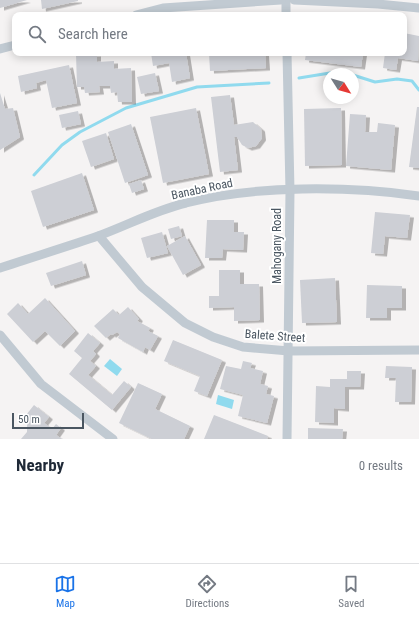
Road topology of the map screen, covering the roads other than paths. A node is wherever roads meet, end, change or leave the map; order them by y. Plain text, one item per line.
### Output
1 (281, 0) edge
2 (286, 0) edge
3 (294, 0) edge
4 (419, 8) edge
5 (148, 12) edge
6 (286, 12) edge
7 (12, 46) edge
8 (0, 49) edge
9 (287, 56) edge
10 (290, 190) junction
11 (419, 196) edge
12 (99, 236) junction
13 (0, 268) edge
14 (0, 335) edge
15 (419, 350) edge
16 (289, 351) junction
17 (113, 439) edge
18 (287, 439) edge

1 - 5 street
2 - 6 street
3 - 4 street
7 - 8 street
9 - 10 street, Mahogany Road
10 - 11 street, Banaba Road
10 - 12 street, Banaba Road
10 - 16 street, Mahogany Road
12 - 13 street, Banaba Road
12 - 16 street, Balete Street
14 - 17 street
15 - 16 street, Balete Street
16 - 18 street, Mahogany Road

